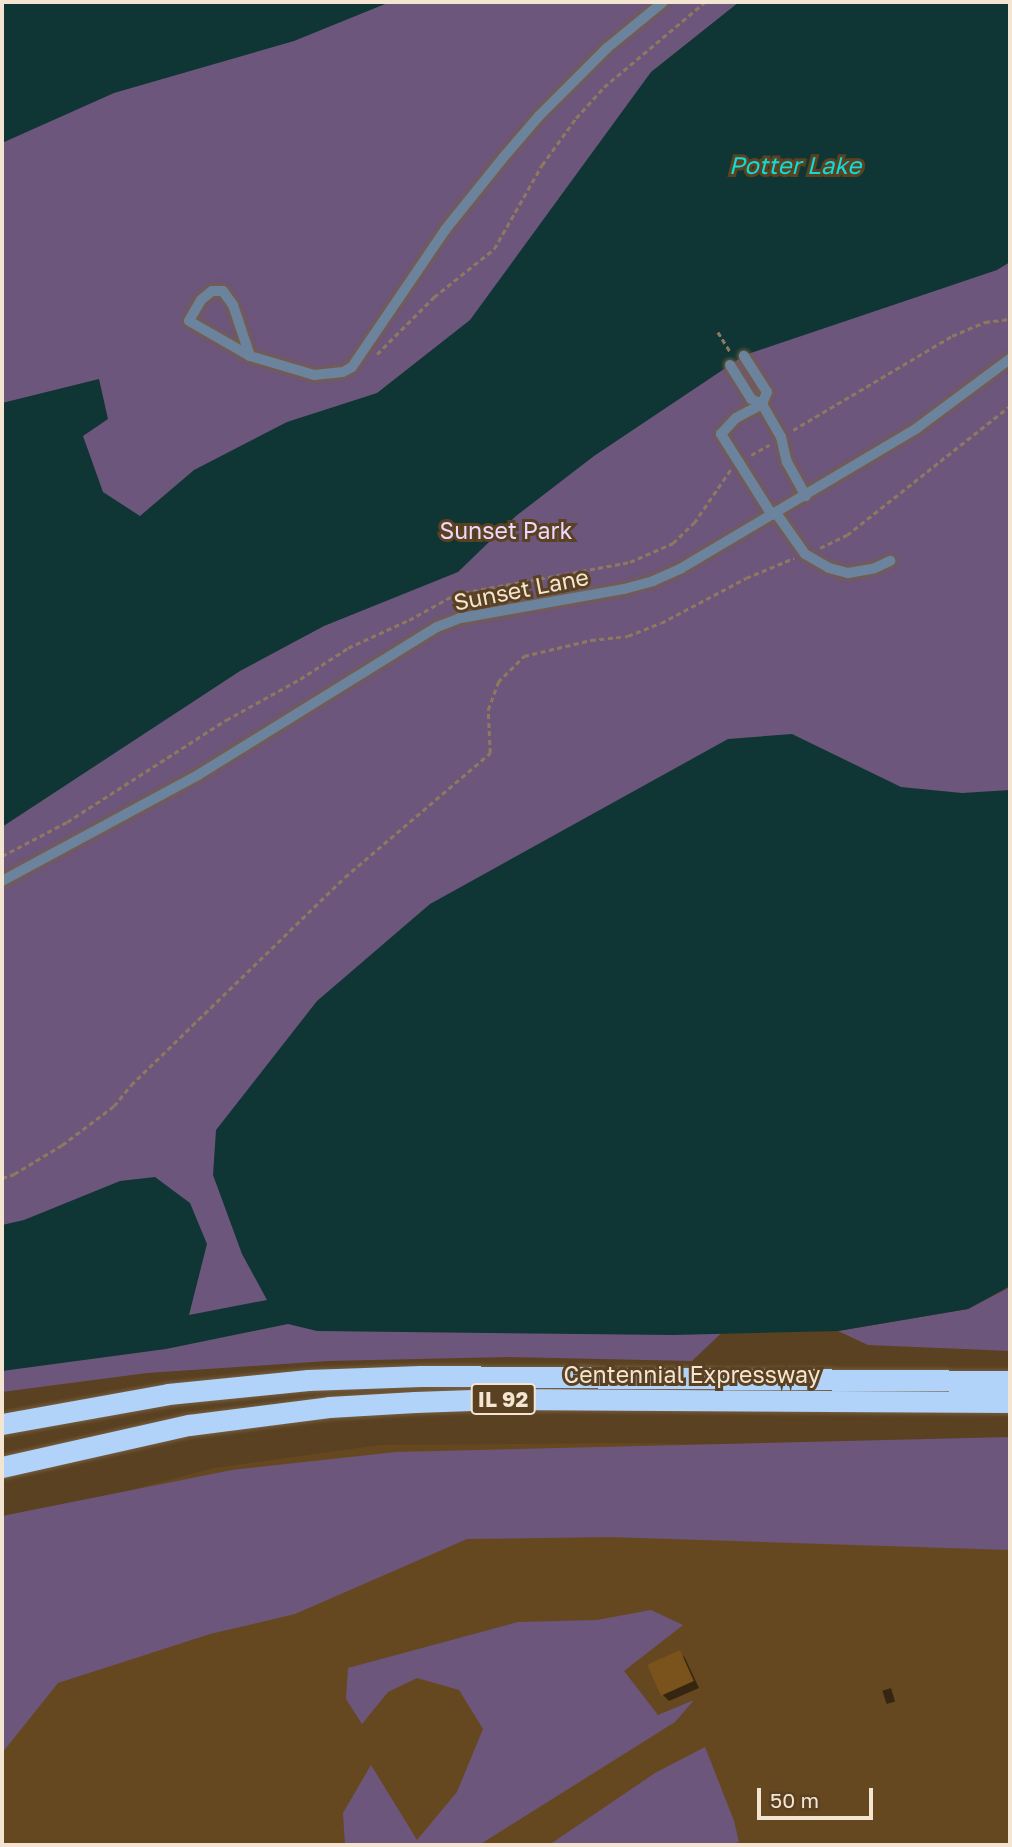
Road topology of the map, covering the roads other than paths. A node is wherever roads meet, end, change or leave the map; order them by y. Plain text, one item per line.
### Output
1 (663, 2) edge
2 (250, 356) junction
3 (744, 356) dead end
4 (1010, 359) edge
5 (730, 365) dead end
6 (762, 404) junction
7 (806, 496) junction
8 (774, 514) junction
9 (890, 561) dead end
10 (2, 881) edge
11 (1010, 1381) edge
12 (140, 1398) junction
13 (1010, 1402) edge
14 (2, 1409) edge
15 (2, 1424) edge
16 (2, 1467) edge

1 - 2 lane
2 - 2 lane
3 - 6 lane
4 - 7 lane, Sunset Lane
5 - 6 lane
6 - 7 lane
6 - 8 lane
7 - 8 lane, Sunset Lane
8 - 9 lane
8 - 10 lane, Sunset Lane
11 - 12 highway, Centennial Expressway / IL 92
12 - 14 highway
12 - 15 highway, Centennial Expressway / IL 92
13 - 16 highway, Centennial Expressway / IL 92

